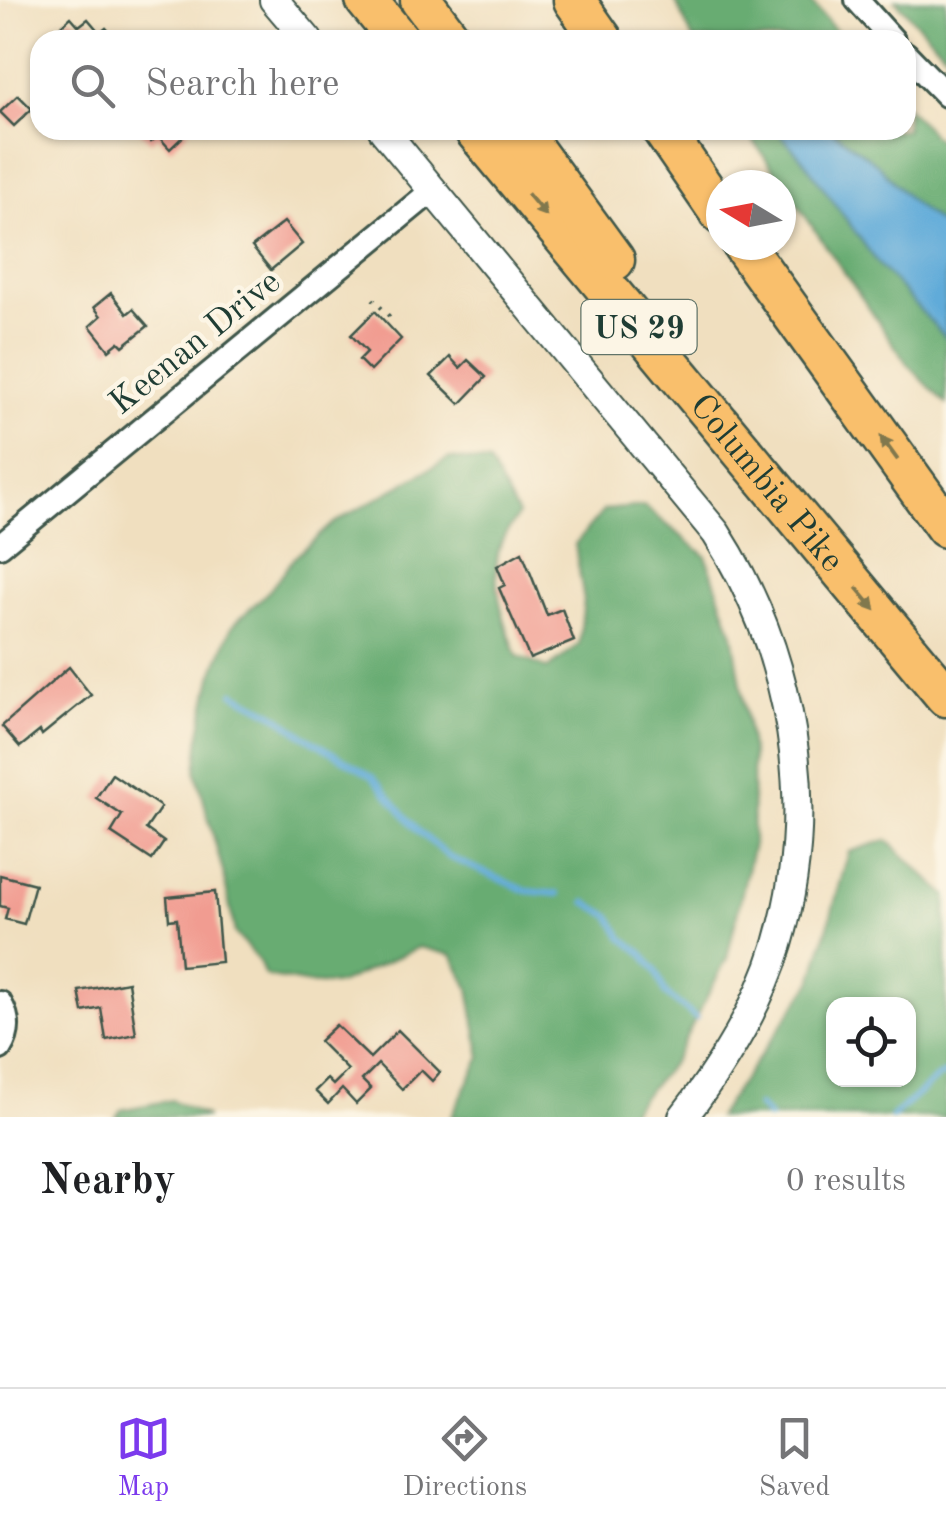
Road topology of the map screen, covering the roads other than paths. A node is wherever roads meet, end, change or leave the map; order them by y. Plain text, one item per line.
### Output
1 (274, 0) edge
2 (366, 0) edge
3 (421, 0) edge
4 (574, 0) edge
5 (606, 0) edge
6 (857, 0) edge
7 (300, 30) edge
8 (392, 30) edge
9 (443, 30) edge
10 (595, 30) edge
11 (624, 30) edge
12 (884, 30) edge
13 (916, 64) edge
14 (946, 95) edge
15 (391, 140) edge
16 (482, 140) edge
17 (527, 140) edge
18 (671, 140) edge
19 (688, 140) edge
20 (706, 172) edge
21 (433, 190) junction
22 (706, 192) edge
23 (755, 260) edge
24 (804, 524) junction
25 (946, 527) edge
26 (0, 546) edge
27 (946, 696) edge
28 (0, 1003) edge
29 (0, 1048) edge
30 (683, 1117) edge

1 - 7 street
2 - 8 highway
3 - 9 highway
4 - 10 highway
5 - 11 highway
6 - 12 street
13 - 14 street
15 - 21 street
16 -> 24 highway, Columbia Pike / US 29
17 - 24 highway
18 - 22 highway
19 - 20 highway
21 - 26 street, Keenan Drive
21 - 30 street
25 -> 23 highway
24 -> 27 highway, Columbia Pike / US 29
28 - 29 street

